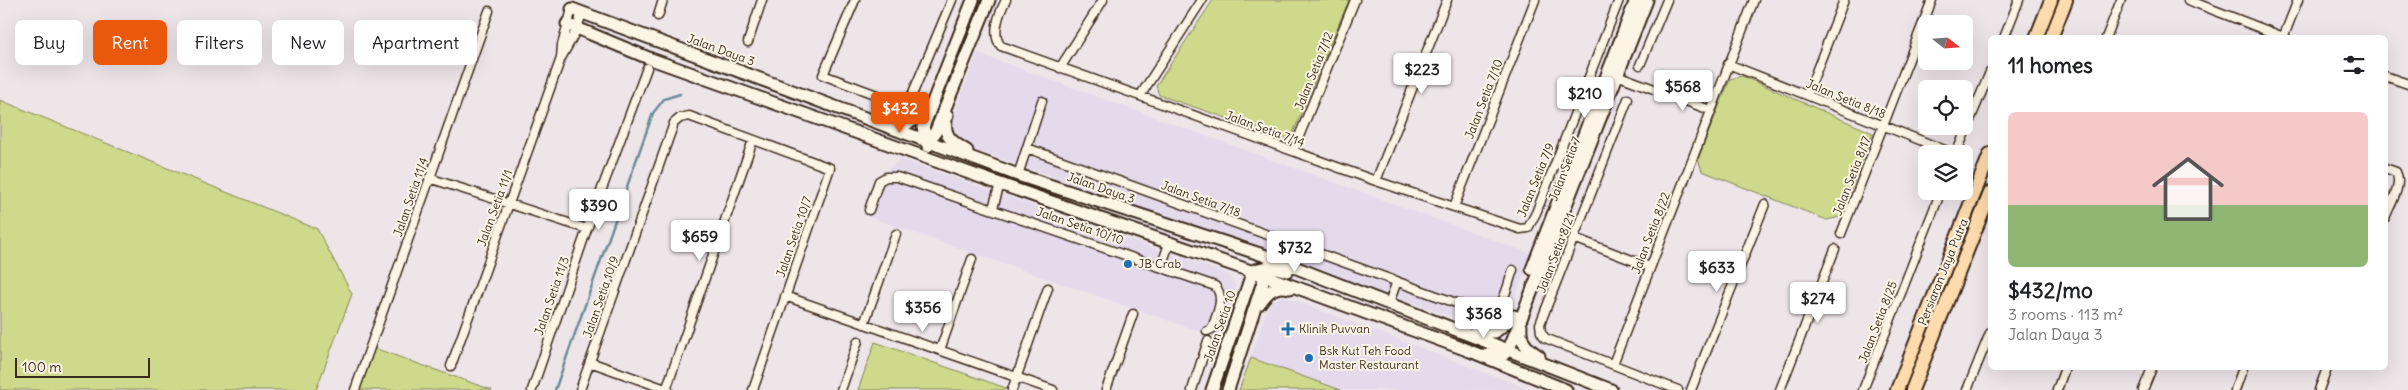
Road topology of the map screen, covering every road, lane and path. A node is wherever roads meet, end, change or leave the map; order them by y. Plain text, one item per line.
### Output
1 (663, 0) edge
2 (762, 0) edge
3 (855, 0) edge
4 (952, 0) edge
5 (973, 0) edge
6 (989, 0) edge
7 (1006, 0) edge
8 (1103, 0) edge
9 (1202, 0) edge
10 (1355, 0) edge
11 (1447, 0) edge
12 (1535, 0) edge
13 (1619, 0) edge
14 (1636, 0) edge
15 (1647, 0) edge
16 (1667, 0) edge
17 (1754, 0) edge
18 (1844, 0) edge
19 (1932, 0) edge
20 (2019, 0) edge
21 (2051, 0) edge
22 (2066, 0) edge
23 (2121, 0) edge
24 (2188, 0) edge
25 (2298, 0) edge
26 (577, 10) joint
27 (489, 12) dead end
28 (658, 16) dead end
29 (572, 26) junction
30 (2005, 35) edge
31 (2037, 35) edge
32 (2053, 35) edge
33 (2107, 35) edge
34 (2279, 35) edge
35 (2285, 35) edge
36 (748, 42) dead end
37 (952, 51) junction
38 (965, 56) junction
39 (1728, 64) junction
40 (1640, 65) dead end
41 (647, 68) dead end
42 (1060, 68) junction
43 (1612, 73) junction
44 (1988, 77) edge
45 (2388, 77) edge
46 (2408, 84) edge
47 (1807, 95) junction
48 (1140, 96) junction
49 (1628, 99) dead end
50 (1042, 101) dead end
51 (830, 105) junction
52 (1710, 110) junction
53 (824, 121) junction
54 (1883, 126) junction
55 (753, 140) junction
56 (926, 142) junction
57 (1932, 145) edge
58 (1959, 145) edge
59 (1027, 148) junction
60 (1293, 151) junction
61 (1988, 159) edge
62 (982, 160) junction
63 (2388, 169) edge
64 (1018, 175) junction
65 (429, 178) junction
66 (1376, 181) junction
67 (1000, 184) junction
68 (1988, 198) edge
69 (1937, 200) edge
70 (509, 204) junction
71 (1765, 204) dead end
72 (1454, 207) junction
73 (993, 208) junction
74 (869, 210) dead end
75 (2388, 210) edge
76 (1528, 228) joint
77 (588, 229) junction
78 (896, 234) dead end
79 (1841, 234) dead end
80 (1198, 236) junction
81 (1574, 238) junction
82 (1170, 241) junction
83 (1835, 249) dead end
84 (1214, 258) junction
85 (972, 259) dead end
86 (1161, 267) junction
87 (1650, 267) junction
88 (1513, 270) dead end
89 (1260, 271) junction
90 (1397, 280) junction
91 (1328, 282) junction
92 (1048, 288) dead end
93 (1316, 294) junction
94 (785, 296) junction
95 (1390, 302) junction
96 (1240, 311) junction
97 (1133, 314) dead end
98 (1252, 315) junction
99 (1518, 317) junction
100 (864, 324) junction
101 (1460, 330) junction
102 (1207, 331) dead end
103 (1988, 338) edge
104 (858, 341) dead end
105 (1208, 341) dead end
106 (940, 350) junction
107 (1470, 351) junction
108 (1505, 351) junction
109 (590, 362) junction
110 (1613, 364) junction
111 (451, 366) dead end
112 (1555, 367) junction
113 (2064, 370) edge
114 (2151, 370) edge
115 (2242, 370) edge
116 (2326, 370) edge
117 (1017, 377) junction
118 (1534, 378) junction
119 (355, 390) edge
120 (532, 390) edge
121 (580, 390) edge
122 (667, 390) edge
123 (752, 390) edge
124 (841, 390) edge
125 (1012, 390) edge
126 (1053, 390) edge
127 (1106, 390) edge
128 (1192, 390) edge
129 (1212, 390) edge
130 (1228, 390) edge
131 (1566, 390) edge
132 (1611, 390) edge
133 (1678, 390) edge
134 (1691, 390) edge
135 (1780, 390) edge
136 (1863, 390) edge
137 (1897, 390) edge
138 (1912, 390) edge
139 (1968, 390) edge
140 (2057, 390) edge
141 (2143, 390) edge
142 (2235, 390) edge
143 (2319, 390) edge

1 - 28 street
2 - 36 street
3 - 4 street
5 - 37 street
6 - 38 street
7 - 42 street, Jalan Setia 7/14
8 - 42 street
9 - 48 street
10 - 60 street, Jalan Setia 7/12
11 - 66 street
12 - 72 street, Jalan Setia 7/10
13 - 76 street, Jalan Setia 7/9
14 - 43 street, Jalan Setia 7
15 - 43 street, Jalan Setia 7
16 - 40 street
17 - 39 street, Jalan Setia 8/22
18 - 47 street
19 - 54 street, Jalan Setia 8/17
20 - 30 street
21 - 31 main road
22 - 32 main road
23 - 33 street
24 - 34 street
25 - 35 street
26 - 29 street, Jalan Setia 11/1
26 - 51 street, Jalan Daya 3
27 - 65 street, Jalan Setia 11/4
29 - 53 street
29 - 70 street, Jalan Setia 11/1
37 - 51 street
37 - 56 street
38 - 56 street
38 - 62 street
39 - 47 street, Jalan Setia 8/18
39 - 52 street, Jalan Setia 8/22
41 - 77 street, Jalan Setia 11/3
42 - 48 street, Jalan Setia 7/14
43 - 52 street
43 - 99 street, Jalan Setia 7
44 - 58 street
45 - 46 street
47 - 54 street, Jalan Setia 8/18
48 - 60 street, Jalan Setia 7/14
49 - 81 street, Jalan Setia 8/21
50 - 59 street
51 - 56 street, Jalan Daya 3
52 - 87 street, Jalan Setia 8/22
53 - 56 street
53 - 67 street
54 - 57 street, Jalan Setia 8/18
54 - 79 street, Jalan Setia 8/17
55 - 94 street, Jalan Setia 10/7
55 - 109 street, Jalan Setia 10/9
55 - 122 street
56 - 62 street, Jalan Daya 3
56 - 67 street
59 - 64 street
59 - 90 street, Jalan Setia 7/18
60 - 66 street, Jalan Setia 7/14
61 - 137 main road, Persiaran Jaya Putra
62 - 64 street, Jalan Daya 3
63 - 75 street
64 - 80 street, Jalan Daya 3
65 - 70 street
65 - 119 street, Jalan Setia 11/4
66 - 72 street, Jalan Setia 7/14
67 - 73 street
67 - 82 street
68 - 138 main road, Persiaran Jaya Putra
69 - 136 street, Jalan Setia 8/25
70 - 77 street
70 - 111 street, Jalan Setia 11/1
71 - 134 street
72 - 76 street, Jalan Setia 7/14
73 - 74 street, Jalan Setia 10/10
73 - 86 street, Jalan Setia 10/10
77 - 120 street, Jalan Setia 11/3
78 - 100 street
80 - 89 street
80 - 91 street, Jalan Daya 3
81 - 87 street
81 - 110 street, Jalan Setia 8/21
82 - 84 street
82 - 86 street
83 - 135 street
84 - 89 street
84 - 96 street
85 - 106 street
86 - 102 street, Jalan Setia 10/10
87 - 110 street, Jalan Setia 8/22
88 - 90 street, Jalan Setia 7/18
89 - 91 street
89 - 93 street
89 - 96 street, Jalan Setia 10
89 - 98 street
90 - 95 street
91 - 95 street, Jalan Daya 3
92 - 117 street
93 - 98 street
93 - 107 street
94 - 100 street
94 - 123 street, Jalan Setia 10/7
95 - 101 street, Jalan Daya 3
96 - 129 street, Jalan Setia 10
97 - 127 street
98 - 130 street
99 - 101 street
99 - 108 street, Jalan Setia 7
99 - 112 street
100 - 106 street
101 - 108 street, Jalan Daya 3
103 - 139 street
104 - 124 street
105 - 128 street
106 - 117 street
107 - 108 street
107 - 118 street
108 - 112 street, Jalan Daya 3
108 - 118 street
109 - 121 street, Jalan Setia 10/9
109 - 122 street
110 - 133 street, Jalan Setia 8/21
112 - 132 street, Jalan Daya 3
113 - 140 street
114 - 141 street
115 - 142 street
116 - 143 street
117 - 125 street
117 - 126 street
118 - 131 street

